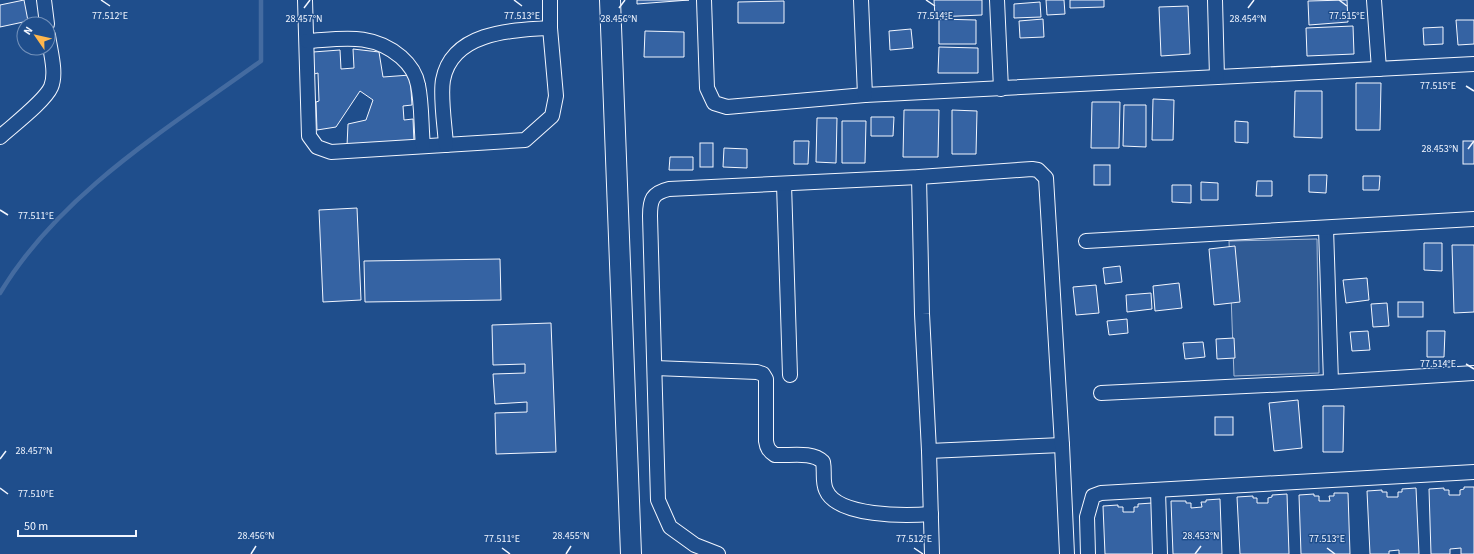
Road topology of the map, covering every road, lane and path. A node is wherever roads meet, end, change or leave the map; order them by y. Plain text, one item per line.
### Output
1 (44, 0) edge
2 (305, 0) edge
3 (550, 0) edge
4 (610, 0) edge
5 (704, 0) edge
6 (861, 0) edge
7 (997, 0) edge
8 (1215, 0) edge
9 (1374, 0) edge
10 (46, 16) edge
11 (550, 28) junction
12 (307, 41) junction
13 (50, 56) edge
14 (1474, 64) edge
15 (1379, 69) junction
16 (1217, 77) junction
17 (1001, 89) junction
18 (865, 95) junction
19 (0, 137) edge
20 (446, 145) junction
21 (423, 146) junction
22 (918, 177) junction
23 (784, 184) junction
24 (1474, 219) edge
25 (1326, 228) junction
26 (1086, 241) dead end
27 (654, 368) junction
28 (1474, 373) edge
29 (790, 375) dead end
30 (1331, 382) junction
31 (1102, 393) dead end
32 (1062, 445) junction
33 (929, 451) junction
34 (1474, 472) edge
35 (1158, 491) junction
36 (931, 514) junction
37 (631, 554) edge
38 (718, 554) edge
39 (932, 554) edge
40 (1067, 554) edge
41 (1088, 554) edge
42 (1160, 554) edge

1 - 10 street
2 - 12 street
3 - 11 street
4 - 37 street
5 - 18 street
6 - 18 street
7 - 17 street
8 - 16 street
9 - 15 street
11 - 20 street
11 - 20 street
12 - 21 street
12 - 21 street
13 - 19 street
14 - 15 street
15 - 16 street
16 - 17 street
17 - 18 street
20 - 21 street
22 - 23 street
22 - 32 street
22 - 33 street
23 - 27 street
23 - 29 street
24 - 25 street
25 - 26 street
25 - 30 street
27 - 36 street
27 - 38 street
28 - 30 street
30 - 31 street
32 - 33 street
32 - 40 street
33 - 36 street
34 - 35 street
35 - 41 street
35 - 42 street
36 - 39 street

